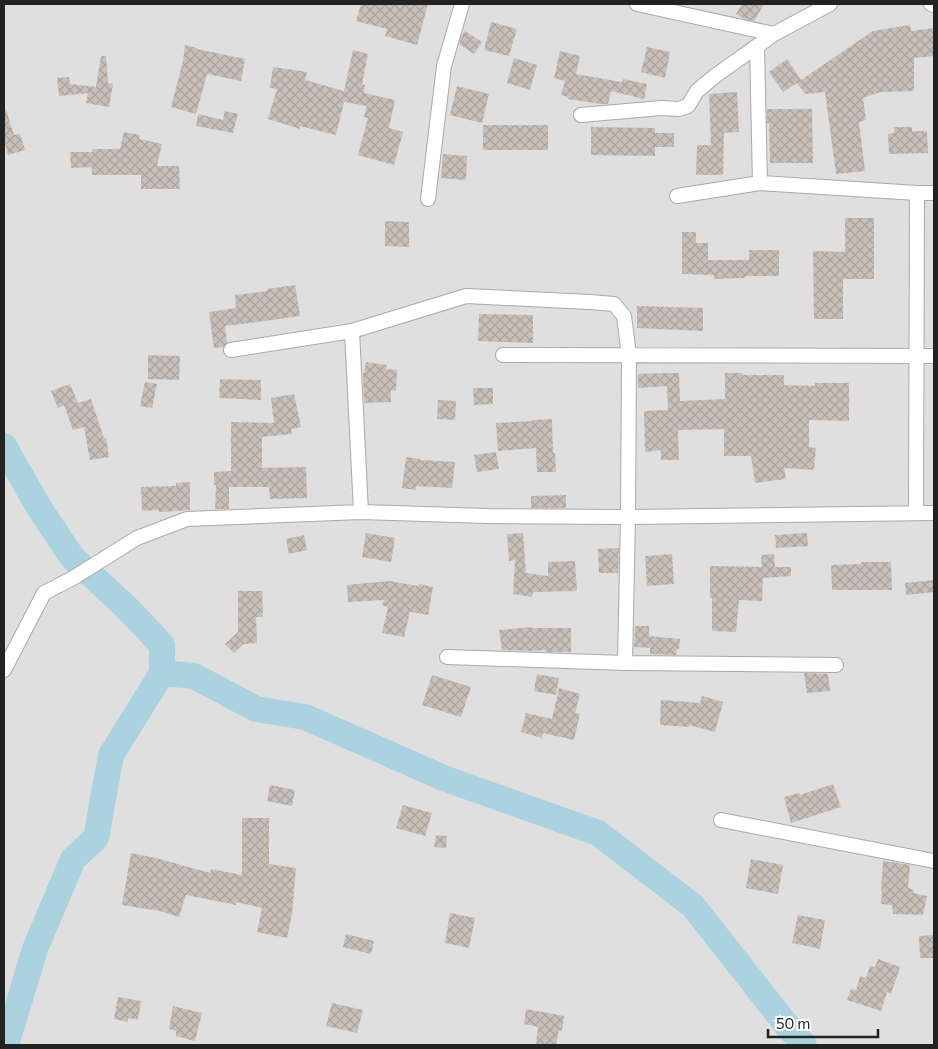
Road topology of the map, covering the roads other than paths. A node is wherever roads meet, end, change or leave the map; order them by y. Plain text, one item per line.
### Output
1 (462, 4) edge
2 (638, 4) edge
3 (830, 4) edge
4 (774, 34) junction
5 (757, 47) junction
6 (580, 115) dead end
7 (760, 183) junction
8 (917, 193) junction
9 (934, 193) edge
10 (677, 196) dead end
11 (428, 199) dead end
12 (352, 331) junction
13 (231, 350) dead end
14 (503, 354) dead end
15 (629, 355) junction
16 (916, 356) junction
17 (934, 356) edge
18 (361, 512) junction
19 (916, 512) junction
20 (934, 513) edge
21 (628, 516) junction
22 (447, 657) dead end
23 (625, 663) junction
24 (836, 665) dead end
25 (4, 670) edge
26 (721, 820) dead end
27 (934, 860) edge

1 - 11 street
2 - 4 street
3 - 4 street
4 - 5 street
5 - 6 street
5 - 7 street
7 - 8 street
7 - 10 street
8 - 9 street
8 - 16 street
12 - 13 street
12 - 15 street
12 - 18 street
14 - 15 street
15 - 16 street
15 - 21 street
16 - 17 street
16 - 19 street
18 - 21 street
18 - 25 street
19 - 20 street
19 - 21 street
21 - 23 street
22 - 23 street
23 - 24 street
26 - 27 street

